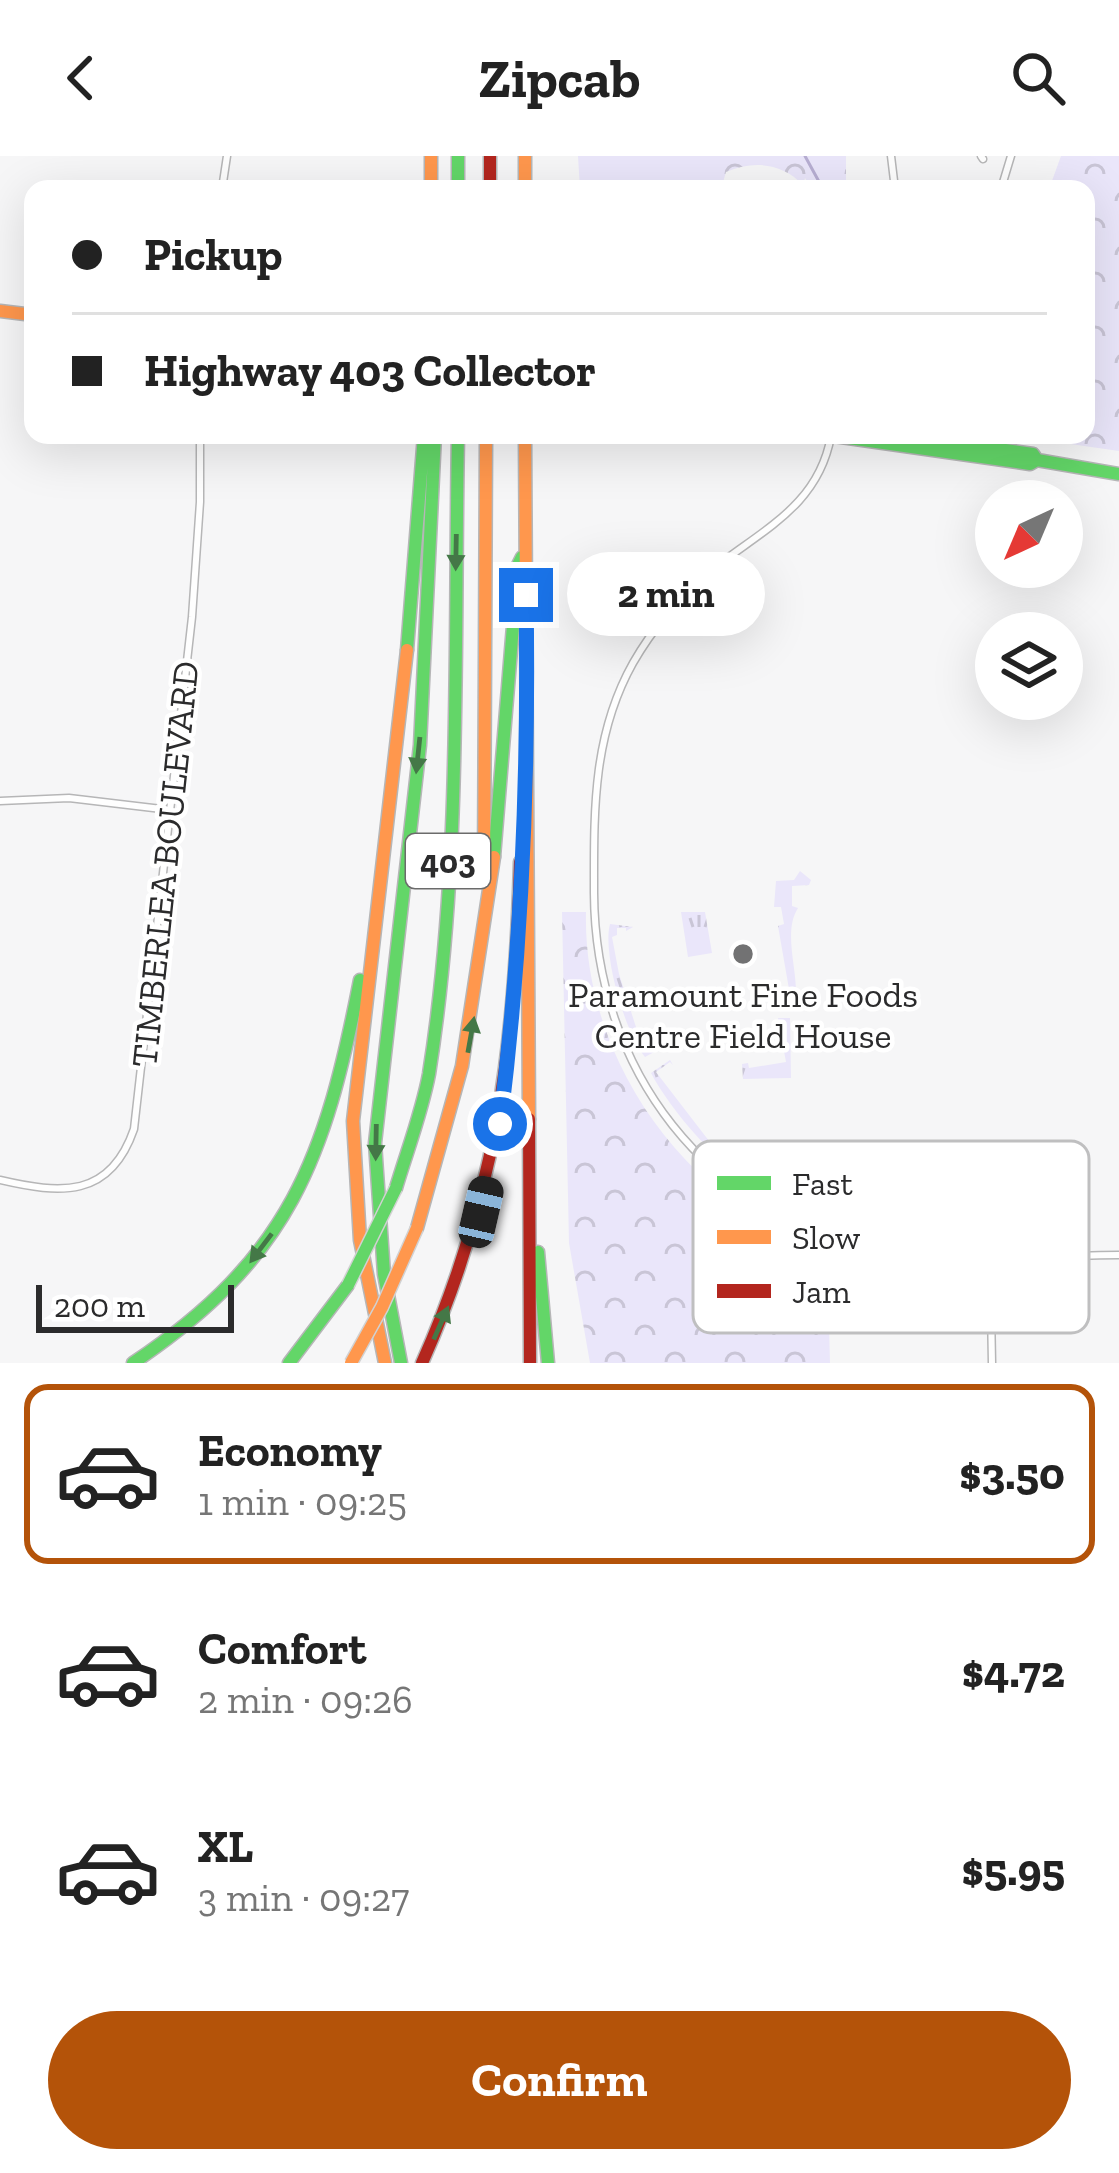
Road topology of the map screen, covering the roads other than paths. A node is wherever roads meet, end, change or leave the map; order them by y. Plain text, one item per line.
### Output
1 (200, 444) edge
2 (423, 444) edge
3 (435, 444) edge
4 (458, 444) edge
5 (486, 444) edge
6 (525, 444) edge
7 (827, 444) edge
8 (891, 444) edge
9 (964, 444) edge
10 (1037, 460) junction
11 (1119, 474) edge
12 (526, 550) junction
13 (0, 801) edge
14 (526, 801) junction
15 (170, 810) junction
16 (377, 902) junction
17 (484, 920) junction
18 (693, 1146) edge
19 (532, 1179) junction
20 (0, 1180) edge
21 (1089, 1255) edge
22 (1119, 1255) edge
23 (991, 1333) edge
24 (423, 1362) edge
25 (134, 1363) edge
26 (289, 1363) edge
27 (351, 1363) edge
28 (385, 1363) edge
29 (401, 1363) edge
30 (530, 1363) edge
31 (548, 1363) edge
32 (992, 1363) edge

1 - 15 street, TIMBERLEA BOULEVARD
2 - 16 main road
3 -> 29 main road
4 -> 26 main road, 403, bridge
5 - 17 main road, 403
6 - 12 main road, 403
7 - 18 street
8 - 10 main road
9 - 10 main road
10 - 11 main road
12 - 14 main road, 403
12 - 17 main road
13 - 15 street
14 - 19 main road
24 -> 14 main road
15 - 20 street, TIMBERLEA BOULEVARD
16 -> 25 main road
16 - 28 main road
27 -> 17 main road, 403, bridge
19 - 30 main road
19 - 31 main road
21 - 22 street
23 - 32 street

